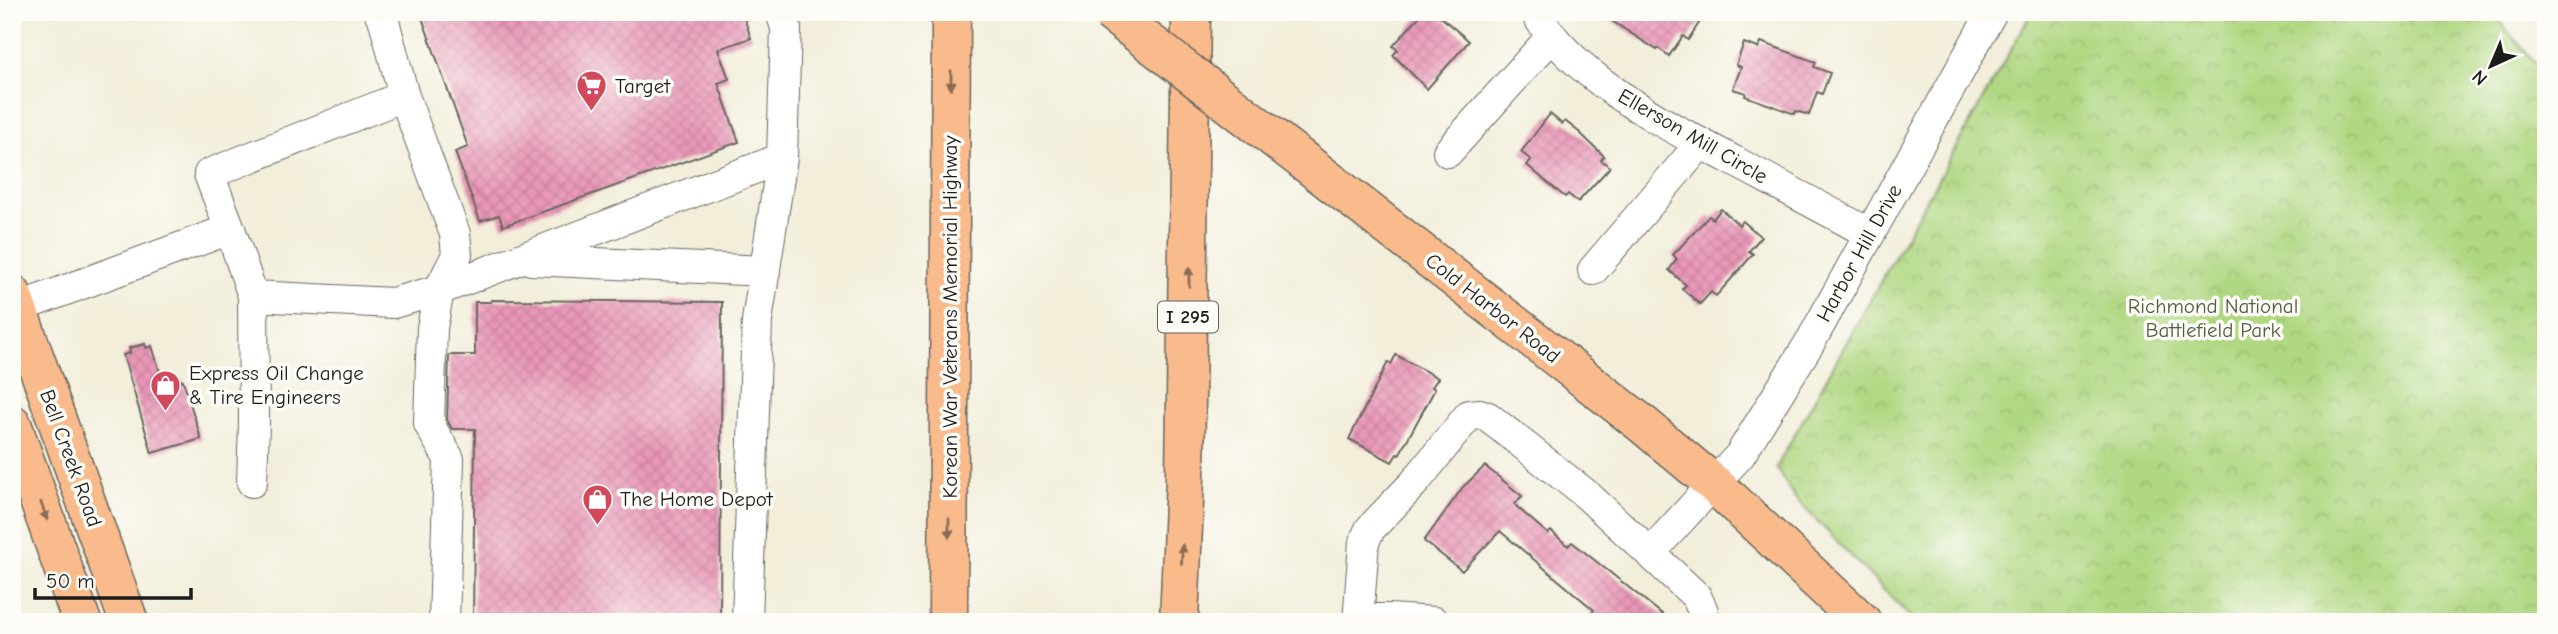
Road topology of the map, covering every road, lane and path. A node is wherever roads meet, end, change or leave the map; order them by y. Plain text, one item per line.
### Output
1 (379, 12) edge
2 (781, 12) edge
3 (951, 12) edge
4 (1110, 12) edge
5 (1191, 12) edge
6 (1992, 12) edge
7 (1544, 24) edge
8 (404, 96) junction
9 (1701, 143) junction
10 (1448, 152) dead end
11 (782, 158) junction
12 (230, 229) junction
13 (1870, 234) junction
14 (519, 259) junction
15 (1593, 270) dead end
16 (765, 271) junction
17 (439, 290) junction
18 (253, 296) junction
19 (14, 304) edge
20 (12, 424) edge
21 (251, 482) dead end
22 (1714, 484) junction
23 (1650, 553) junction
24 (1358, 620) edge
25 (82, 622) edge
26 (130, 622) edge
27 (444, 622) edge
28 (747, 622) edge
29 (948, 622) edge
30 (1179, 622) edge
31 (1434, 622) edge
32 (1701, 622) edge
33 (1862, 622) edge

1 - 8 street
2 - 11 street
3 -> 29 main road, Korean War Veterans Memorial Highway
4 - 22 main road, Cold Harbor Road, bridge
30 -> 5 main road, I 295
6 - 13 street, Harbor Hill Drive
7 - 9 street, Ellerson Mill Circle
7 - 10 street
8 - 12 street
8 - 17 street
9 - 13 street, Ellerson Mill Circle
9 - 15 street
11 - 14 street
11 - 16 street
12 - 18 street
12 - 19 street
13 - 22 street, Harbor Hill Drive
14 - 16 street
14 - 17 street
16 - 28 street
17 - 18 street
17 - 27 street
18 - 21 street
19 - 26 main road, Bell Creek Road
20 -> 25 main road, Bell Creek Road
22 - 23 street, Harbor Hill Drive
22 - 33 main road, Cold Harbor Road
23 - 24 street
23 - 32 street
24 - 31 street

